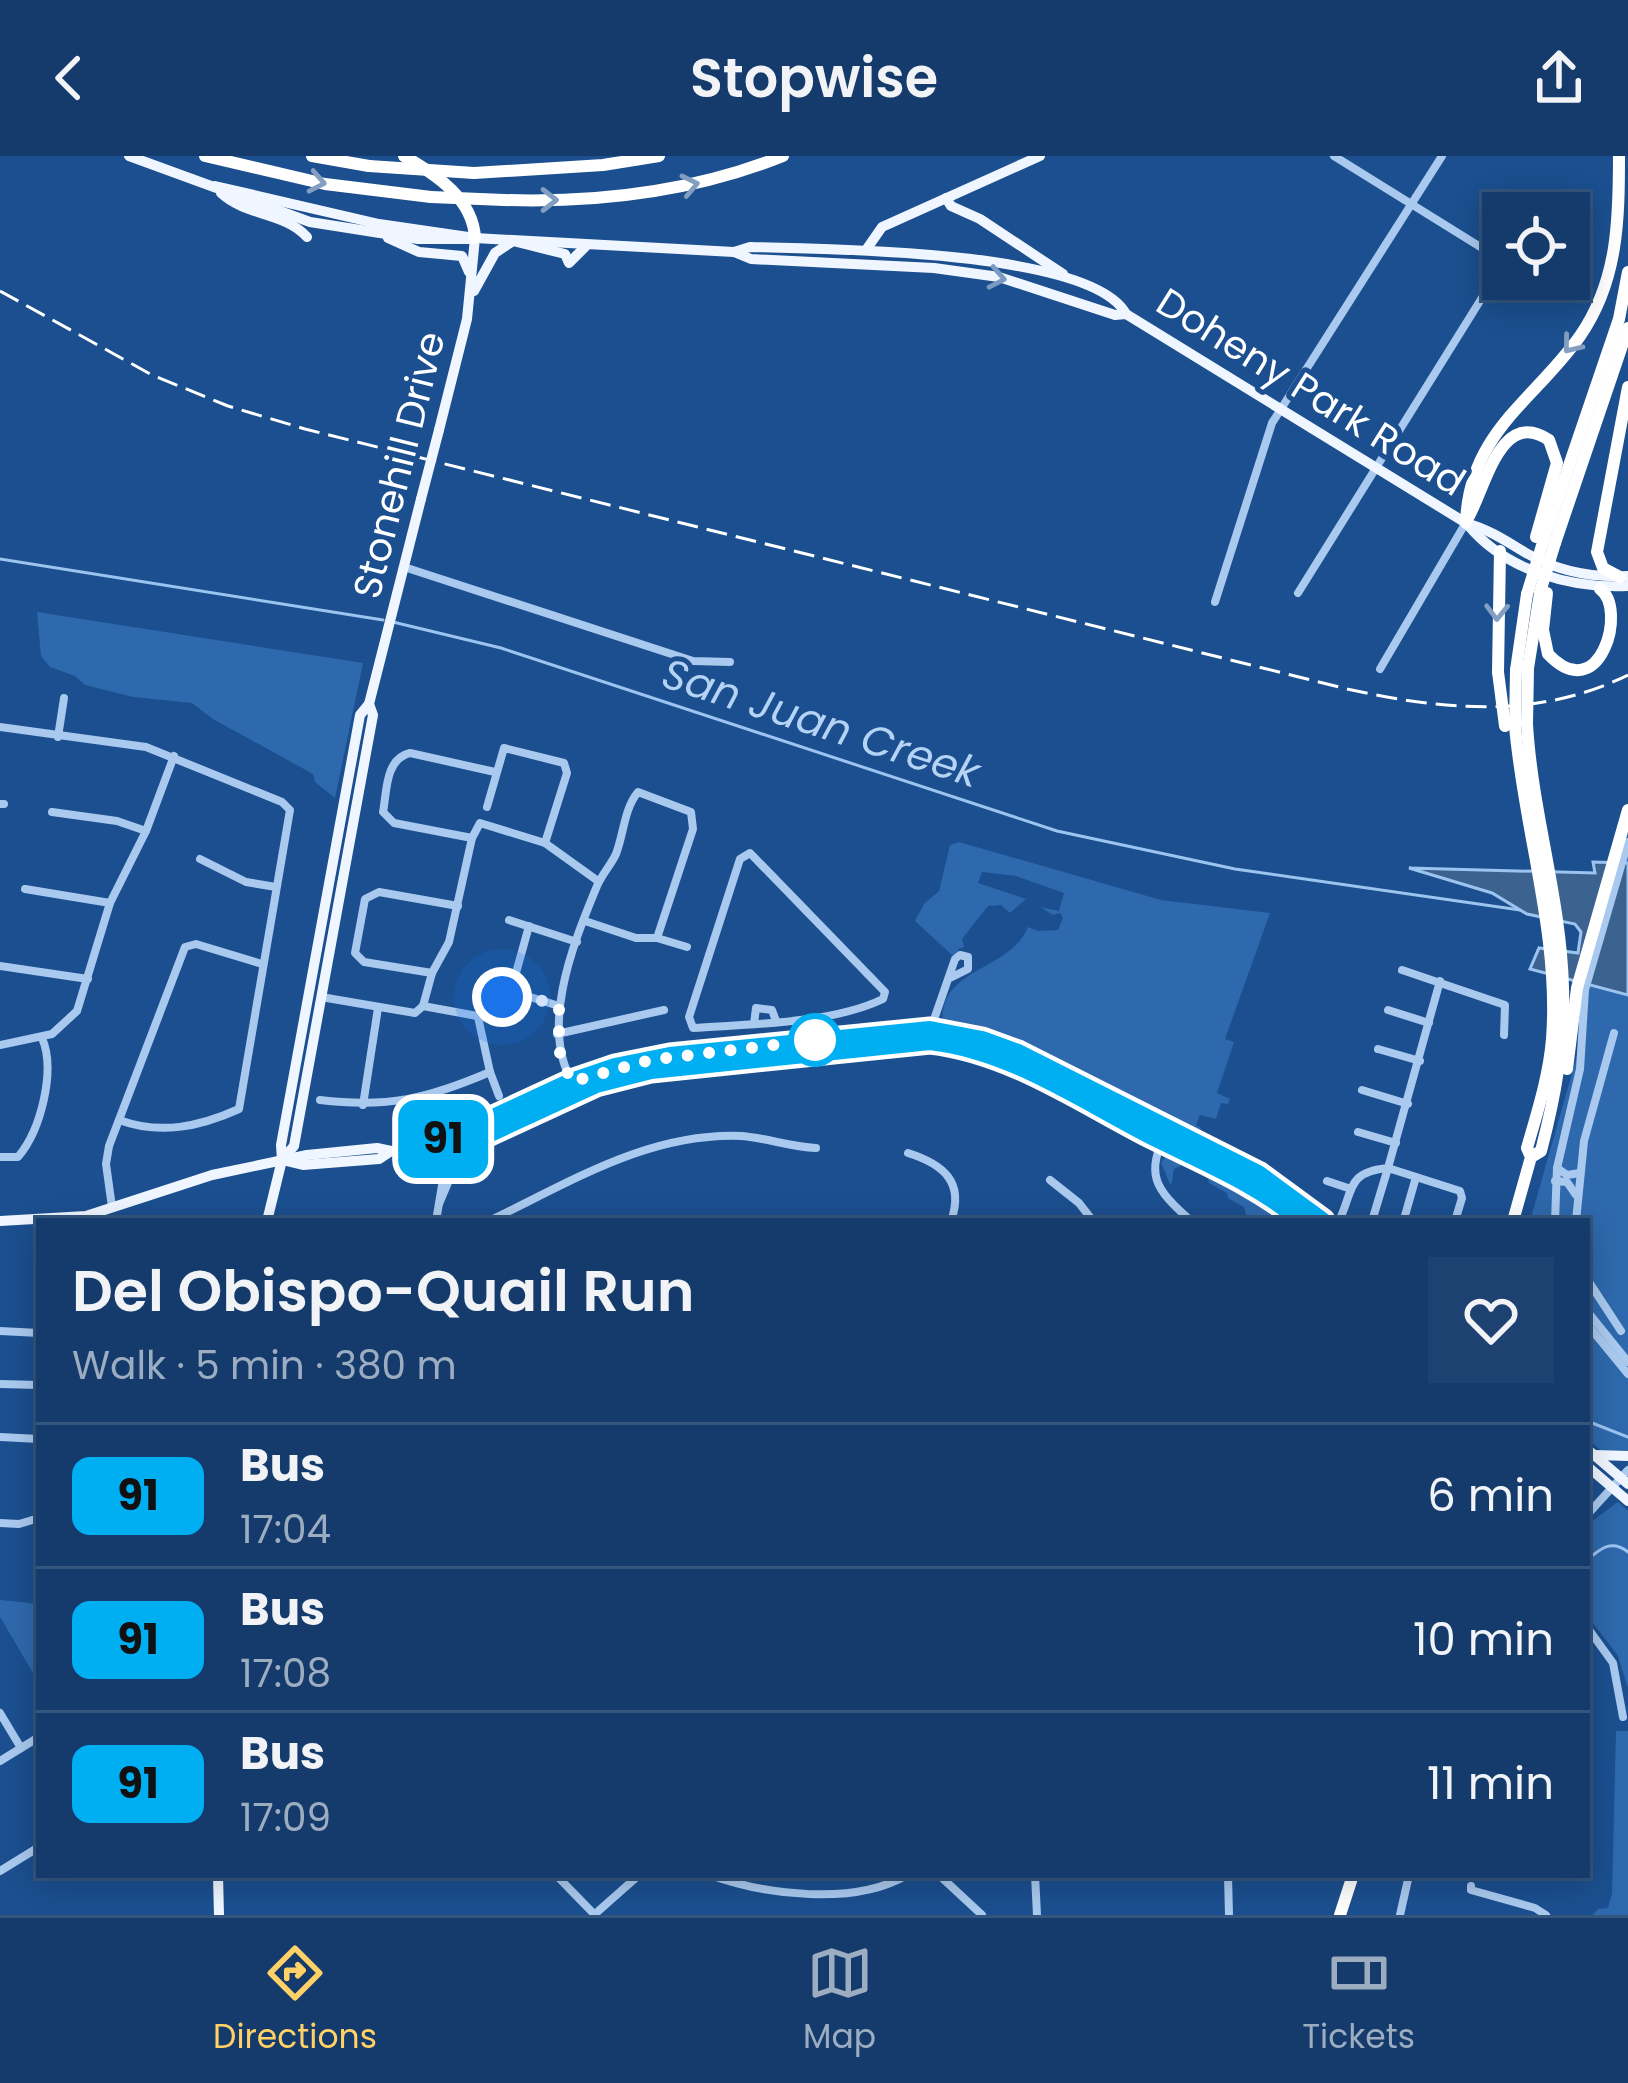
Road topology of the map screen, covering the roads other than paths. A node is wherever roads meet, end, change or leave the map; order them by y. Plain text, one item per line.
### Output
1 (129, 156) edge
2 (205, 156) edge
3 (312, 156) edge
4 (404, 156) edge
5 (658, 156) edge
6 (783, 156) edge
7 (1040, 156) edge
8 (1334, 156) edge
9 (1442, 156) edge
10 (1625, 157) edge
11 (215, 186) junction
12 (236, 189) junction
13 (946, 198) junction
14 (1411, 204) junction
15 (310, 222) junction
16 (381, 230) junction
17 (307, 237) dead end
18 (475, 238) junction
19 (514, 241) junction
20 (1482, 249) edge
21 (866, 250) junction
22 (734, 252) junction
23 (815, 262) junction
24 (1628, 272) edge
25 (1078, 284) junction
26 (1482, 296) edge
27 (470, 299) junction
28 (1126, 314) junction
29 (1628, 328) edge
30 (1628, 387) edge
31 (1281, 409) junction
32 (1376, 468) junction
33 (1466, 523) junction
34 (1547, 542) junction
35 (1499, 551) junction
36 (404, 567) junction
37 (1626, 580) edge
38 (1600, 589) junction
39 (1298, 593) dead end
40 (1538, 593) junction
41 (1215, 602) dead end
42 (730, 662) dead end
43 (1380, 669) dead end
44 (64, 698) dead end
45 (369, 704) junction
46 (1516, 725) junction
47 (0, 727) edge
48 (58, 737) junction
49 (174, 757) junction
50 (495, 772) junction
51 (487, 807) dead end
52 (1628, 810) edge
53 (52, 812) dead end
54 (1531, 830) junction
55 (146, 832) junction
56 (472, 838) junction
57 (545, 843) junction
58 (1623, 848) edge
59 (200, 859) dead end
60 (598, 881) junction
61 (276, 887) junction
62 (25, 889) dead end
63 (110, 903) junction
64 (458, 906) junction
65 (508, 920) dead end
66 (585, 921) junction
67 (529, 926) junction
68 (657, 938) junction
69 (578, 941) junction
70 (687, 947) dead end
71 (262, 964) junction
72 (0, 965) edge
73 (1402, 970) dead end
74 (432, 974) junction
75 (950, 978) dead end
76 (88, 979) junction
77 (310, 979) junction
78 (1440, 981) junction
79 (1570, 987) junction
80 (511, 991) junction
81 (321, 997) junction
82 (423, 1006) junction
83 (559, 1006) junction
84 (378, 1008) junction
85 (664, 1010) dead end
86 (1388, 1010) dead end
87 (478, 1017) junction
88 (771, 1022) junction
89 (1429, 1023) junction
90 (754, 1024) junction
91 (1614, 1033) dead end
92 (557, 1034) junction
93 (930, 1035) junction
94 (1504, 1035) dead end
95 (47, 1036) junction
96 (0, 1045) edge
97 (1378, 1049) dead end
98 (768, 1051) junction
99 (1420, 1061) junction
100 (490, 1072) junction
101 (575, 1087) junction
102 (1362, 1090) dead end
103 (499, 1096) dead end
104 (320, 1100) dead end
105 (1408, 1104) junction
106 (363, 1106) junction
107 (118, 1120) junction
108 (1358, 1132) dead end
109 (1164, 1135) junction
110 (1396, 1143) junction
111 (816, 1148) dead end
112 (441, 1149) junction
113 (908, 1153) dead end
114 (0, 1157) edge
115 (1531, 1157) junction
116 (282, 1160) junction
117 (1388, 1168) junction
118 (1557, 1168) junction
119 (1580, 1173) junction
120 (1416, 1177) junction
121 (1050, 1180) dead end
122 (1327, 1181) dead end
123 (1555, 1181) junction
124 (1351, 1189) junction
125 (1577, 1198) junction
126 (112, 1207) junction
127 (70, 1218) edge
128 (268, 1218) edge
129 (437, 1218) edge
130 (496, 1218) edge
131 (952, 1218) edge
132 (1091, 1218) edge
133 (1188, 1218) edge
134 (1297, 1218) edge
135 (1318, 1218) edge
136 (1340, 1218) edge
137 (1373, 1218) edge
138 (1404, 1218) edge
139 (1456, 1218) edge
140 (1514, 1218) edge
141 (1555, 1218) edge
142 (1576, 1218) edge
143 (36, 1220) edge
144 (0, 1221) edge
145 (1590, 1284) edge
146 (1590, 1322) edge
147 (1590, 1322) edge
148 (0, 1331) edge
149 (1621, 1331) dead end
150 (36, 1333) edge
151 (1628, 1368) edge
152 (0, 1384) edge
153 (36, 1385) edge
154 (0, 1437) edge
155 (36, 1439) edge
156 (1590, 1456) edge
157 (1628, 1456) edge
158 (1590, 1457) edge
159 (1622, 1480) edge
160 (1628, 1501) edge
161 (1590, 1512) edge
162 (36, 1519) edge
163 (0, 1523) edge
164 (1590, 1631) edge
165 (0, 1713) edge
166 (1623, 1717) dead end
167 (36, 1739) edge
168 (21, 1748) junction
169 (0, 1761) edge
170 (36, 1849) edge
171 (0, 1871) edge
172 (218, 1878) edge
173 (559, 1878) edge
174 (636, 1878) edge
175 (718, 1878) edge
176 (902, 1878) edge
177 (942, 1878) edge
178 (1035, 1878) edge
179 (1228, 1878) edge
180 (1352, 1878) edge
181 (1408, 1878) edge
182 (1472, 1886) dead end
183 (595, 1914) edge
184 (219, 1915) edge
185 (982, 1915) edge
186 (1037, 1915) edge
187 (1229, 1915) edge
188 (1340, 1915) edge
189 (1400, 1915) edge
190 (1546, 1915) edge

1 - 11 main road
2 -> 6 highway, bridge
3 - 5 highway, bridge
4 - 18 highway
7 - 13 main road
8 - 14 street
9 - 14 street
10 -> 33 highway
11 - 12 main road
11 - 15 main road
11 - 17 main road
12 - 15 main road
12 - 16 main road
13 - 21 main road
13 - 25 main road
14 - 20 street
14 - 31 street
15 - 16 main road
16 - 18 main road
16 - 27 main road
18 - 19 main road
18 - 27 main road, Stonehill Drive
19 - 22 main road
19 - 27 main road
21 - 22 main road
21 - 23 main road
21 - 25 main road, Doheny Park Road
22 - 23 main road, Doheny Park Road
23 -> 28 main road, Doheny Park Road
24 - 34 highway
25 - 28 main road, Doheny Park Road
26 - 32 street
27 - 36 main road, Stonehill Drive, bridge
28 - 31 main road, Doheny Park Road
29 - 34 highway
30 - 37 highway
31 - 32 main road, Doheny Park Road
31 - 41 street
32 - 33 main road, Doheny Park Road
32 - 39 street
33 - 34 highway
33 - 35 main road, Doheny Park Road
33 - 37 main road, Doheny Park Road
33 - 43 street
34 - 40 highway, bridge
35 - 38 main road, Doheny Park Road
35 -> 46 highway, bridge
36 - 42 street
36 - 45 main road, Stonehill Drive
37 - 38 main road, Doheny Park Road
38 - 40 highway
40 - 46 highway, bridge
44 - 48 street
45 - 77 main road, Stonehill Drive
45 - 81 main road, Stonehill Drive
46 - 54 highway
46 - 54 highway
47 - 48 street
48 - 49 street
49 - 55 street
49 - 61 street
50 - 51 street
50 - 56 street
50 - 57 street
52 - 58 highway
53 - 55 street
54 - 79 highway
54 - 79 highway
55 - 63 street
56 - 57 street
56 - 64 street
57 - 60 street
58 - 79 highway
59 - 61 street
60 - 66 street
60 - 68 street
61 - 71 street
62 - 63 street
63 - 76 street
64 - 74 street
64 - 74 street
65 - 67 street
66 - 68 street
66 - 69 street
67 - 69 street
67 - 80 street
68 - 70 street
69 - 83 street
71 - 107 street
71 - 107 street
72 - 76 street
73 - 78 street
74 - 82 street
75 - 93 street
76 - 95 street
77 - 81 main road
77 - 116 main road, Stonehill Drive
78 - 89 street
78 - 94 street
79 - 115 highway
79 - 115 highway
79 - 118 street
80 - 83 street
80 - 87 street
81 - 84 street
81 - 116 main road, Stonehill Drive
82 - 84 street
82 - 87 street
83 - 92 street
84 - 106 street
85 - 92 street
86 - 89 street
87 - 100 street
88 - 90 street
88 - 90 street
88 - 90 street
88 - 98 street
89 - 99 street
91 - 119 street
92 - 101 street
93 - 98 main road
93 - 109 main road
95 - 96 street
95 - 114 street
97 - 99 street
98 - 101 main road
99 - 105 street
100 - 103 street
100 - 106 street
101 - 112 main road
102 - 105 street
104 - 106 street
105 - 110 street
107 - 126 street
108 - 110 street
109 - 133 street
109 - 134 main road
109 - 135 main road
110 - 117 street
111 - 130 street
112 - 116 main road
112 - 129 street
113 - 131 street
115 - 140 highway
116 - 126 main road
116 - 128 main road, Stonehill Drive
117 - 120 street
117 - 124 street
117 - 137 street
118 - 119 street
118 - 123 street
119 - 125 street
120 - 138 street
120 - 139 street
121 - 132 street
122 - 124 street
123 - 125 street
123 - 141 street
124 - 136 street
125 - 142 street
126 - 127 main road
143 - 144 main road
145 - 149 street
146 - 151 street
147 - 151 street
148 - 150 street
152 - 153 street
154 - 155 street
156 - 157 main road
158 - 159 main road
159 - 160 main road
159 - 161 street
162 - 163 street
164 - 166 street
165 - 168 street
167 - 168 street
168 - 169 street
170 - 171 street
172 - 184 main road
173 - 183 street
174 - 183 street
175 - 176 street
177 - 185 street
178 - 186 street
179 - 187 street
180 - 188 highway
181 - 189 street
182 - 190 street

